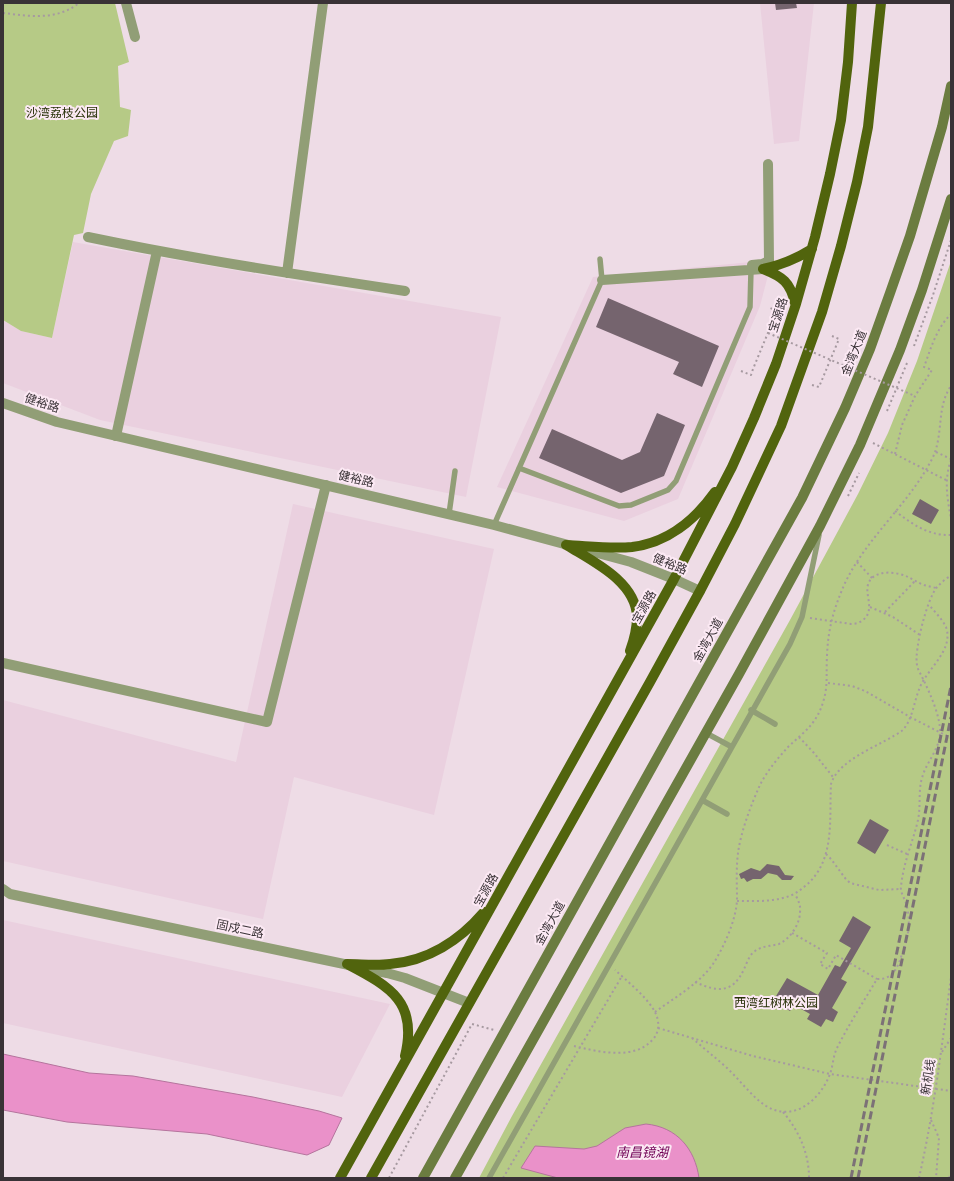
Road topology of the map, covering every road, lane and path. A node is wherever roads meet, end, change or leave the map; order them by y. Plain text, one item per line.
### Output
1 (80, 3) edge
2 (126, 3) edge
3 (323, 3) edge
4 (852, 3) edge
5 (881, 3) edge
6 (3, 13) edge
7 (135, 37) dead end
8 (951, 86) edge
9 (768, 164) dead end
10 (951, 199) edge
11 (88, 237) dead end
12 (812, 249) junction
13 (157, 252) junction
14 (600, 259) dead end
15 (757, 267) junction
16 (287, 274) junction
17 (602, 280) junction
18 (406, 291) dead end
19 (796, 304) junction
20 (768, 307) dead end
21 (951, 314) edge
22 (768, 333) junction
23 (832, 336) dead end
24 (830, 359) junction
25 (741, 371) dead end
26 (812, 385) dead end
27 (951, 386) edge
28 (915, 396) junction
29 (3, 403) edge
30 (116, 436) junction
31 (873, 443) dead end
32 (935, 452) junction
33 (895, 454) junction
34 (951, 459) edge
35 (519, 468) junction
36 (732, 468) junction
37 (926, 469) junction
38 (455, 471) dead end
39 (946, 480) junction
40 (326, 485) junction
41 (895, 512) junction
42 (449, 514) junction
43 (951, 518) edge
44 (494, 525) junction
45 (820, 526) junction
46 (951, 535) edge
47 (566, 545) junction
48 (857, 562) junction
49 (951, 576) edge
50 (872, 578) junction
51 (674, 579) junction
52 (915, 580) junction
53 (936, 588) junction
54 (700, 591) junction
55 (929, 605) junction
56 (870, 607) junction
57 (885, 612) junction
58 (802, 617) junction
59 (830, 622) junction
60 (920, 635) junction
61 (949, 644) edge
62 (3, 663) edge
63 (625, 669) junction
64 (923, 680) junction
65 (828, 683) junction
66 (752, 710) junction
67 (910, 717) junction
68 (776, 724) dead end
69 (706, 732) junction
70 (940, 732) junction
71 (799, 738) junction
72 (951, 738) edge
73 (732, 747) junction
74 (833, 777) junction
75 (702, 800) junction
76 (727, 814) dead end
77 (887, 845) dead end
78 (826, 854) junction
79 (907, 854) junction
80 (3, 889) edge
81 (901, 889) junction
82 (499, 893) junction
83 (795, 894) junction
84 (737, 901) junction
85 (792, 933) junction
86 (347, 964) junction
87 (610, 965) junction
88 (622, 976) junction
89 (951, 977) edge
90 (877, 979) junction
91 (695, 982) junction
92 (444, 993) junction
93 (469, 1003) junction
94 (655, 1012) junction
95 (658, 1028) junction
96 (488, 1029) dead end
97 (692, 1038) junction
98 (951, 1038) edge
99 (565, 1043) junction
100 (580, 1048) junction
101 (941, 1053) junction
102 (398, 1074) junction
103 (830, 1074) junction
104 (935, 1088) junction
105 (951, 1091) edge
106 (783, 1112) junction
107 (931, 1119) junction
108 (951, 1173) edge
109 (340, 1178) edge
110 (371, 1178) edge
111 (389, 1178) edge
112 (423, 1178) edge
113 (455, 1178) edge
114 (489, 1178) edge
115 (503, 1178) edge
116 (809, 1178) edge
117 (919, 1178) edge
118 (936, 1178) edge
119 (949, 1178) edge

1 - 6 path
2 - 7 street
3 - 16 street
4 - 12 main road, 宝源路
5 - 54 main road
8 - 112 main road, 金湾大道
9 - 15 street
10 - 45 main road
11 - 13 street
12 - 15 main road
12 - 19 main road, 宝源路
13 - 16 street
13 - 30 street
14 - 17 lane
15 - 17 street
15 - 19 main road
15 - 35 lane
16 - 18 street
17 - 35 lane
19 - 36 main road, 宝源路
20 - 22 path
21 - 28 path
22 - 24 path, bridge
22 - 25 path
23 - 24 path
24 - 26 path
24 - 28 path, bridge
27 - 32 path
28 - 33 path
29 - 30 street, 健裕路
30 - 40 street, 健裕路
31 - 33 path
32 - 34 path
32 - 37 path
33 - 37 path
34 - 39 path
35 - 44 lane
36 - 47 main road
36 - 51 main road, 宝源路
37 - 39 path
37 - 41 path
38 - 42 lane
39 - 43 path
40 - 42 street, 健裕路
40 - 62 street
41 - 46 path
41 - 48 path
42 - 44 street, 健裕路
44 - 47 street, 健裕路
45 - 58 lane
45 - 69 main road
47 - 51 street, 健裕路
47 - 63 main road
48 - 50 path
48 - 59 path
49 - 53 path
50 - 52 path
50 - 56 path
51 - 54 street, 健裕路
51 - 63 main road, 宝源路
52 - 53 path
52 - 57 path
53 - 55 path
54 - 93 main road
55 - 60 path
55 - 61 path
56 - 57 path
56 - 59 path
57 - 60 path
58 - 59 path
58 - 66 lane
59 - 65 path
60 - 64 path
61 - 64 path
63 - 82 main road, 宝源路
64 - 67 path
64 - 70 path
65 - 67 path
65 - 71 path
66 - 68 lane
66 - 73 lane
67 - 70 path
67 - 74 path
69 - 73 lane
69 - 113 main road
70 - 72 path
70 - 79 path
71 - 74 path
71 - 84 path
73 - 75 lane
74 - 78 path
75 - 76 lane
75 - 87 lane
77 - 79 path
78 - 81 path
78 - 83 path
79 - 81 path
80 - 86 street, 固戍二路
81 - 90 path
82 - 86 main road
82 - 92 main road, 宝源路
83 - 84 path
83 - 85 path
84 - 91 path
85 - 90 path
85 - 91 path
86 - 92 street, 固戍二路
86 - 102 main road
87 - 88 path
87 - 99 lane
88 - 94 path
88 - 100 path
89 - 101 path, 新机线
90 - 103 path
91 - 94 path
92 - 93 street, 固戍二路
92 - 102 main road, 宝源路
93 - 110 main road
94 - 95 path
95 - 97 path
95 - 100 path
96 - 111 path
97 - 103 path
97 - 106 path
98 - 101 path
99 - 100 path
99 - 114 lane
100 - 115 path
101 - 104 path, 新机线
102 - 109 main road, 宝源路
103 - 104 path
103 - 106 path
104 - 105 path
104 - 107 path, 新机线
106 - 116 path
107 - 117 path, 新机线
107 - 118 path
108 - 119 path

